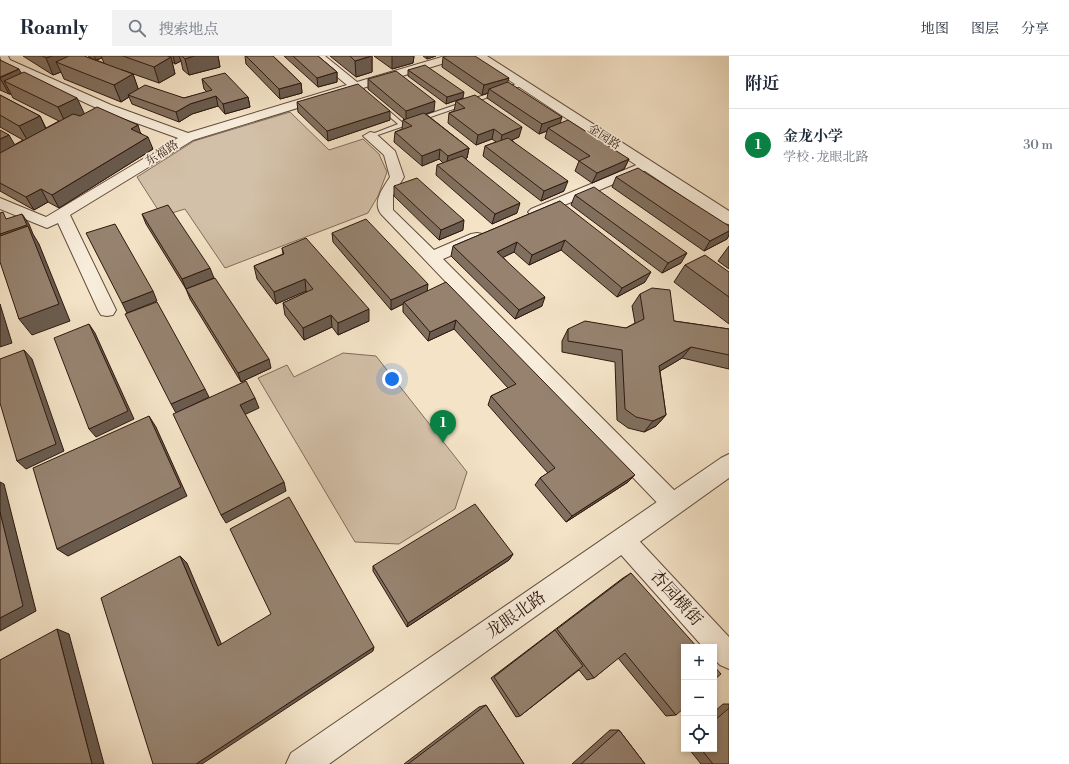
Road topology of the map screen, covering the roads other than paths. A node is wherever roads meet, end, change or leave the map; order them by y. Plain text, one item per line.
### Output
1 (2, 56) edge
2 (318, 56) edge
3 (457, 56) edge
4 (478, 56) edge
5 (522, 84) junction
6 (359, 89) junction
7 (374, 101) edge
8 (107, 108) junction
9 (94, 115) edge
10 (402, 125) junction
11 (370, 136) joint
12 (188, 137) junction
13 (646, 165) junction
14 (0, 203) edge
15 (62, 214) junction
16 (523, 217) edge
17 (729, 219) edge
18 (487, 233) edge
19 (430, 258) junction
20 (107, 310) dead end
21 (729, 465) edge
22 (673, 504) junction
23 (623, 540) junction
24 (729, 656) edge
25 (302, 764) edge

1 - 8 street, 东福路
2 - 6 street
3 - 6 street
4 - 5 street, 金园路
5 - 10 lane
5 - 13 street, 金园路
6 - 12 street
7 - 10 lane
8 - 9 street
8 - 12 street, 东福路
10 - 11 lane
11 - 19 street
12 - 15 street, 东福路
13 - 16 street
13 - 17 street, 金园路
14 - 15 street, 东福路
15 - 20 street
18 - 19 street
19 - 22 street
21 - 22 street, 龙眼北路
22 - 23 street, 龙眼北路
23 - 24 street, 杏园横街
23 - 25 street, 龙眼北路

